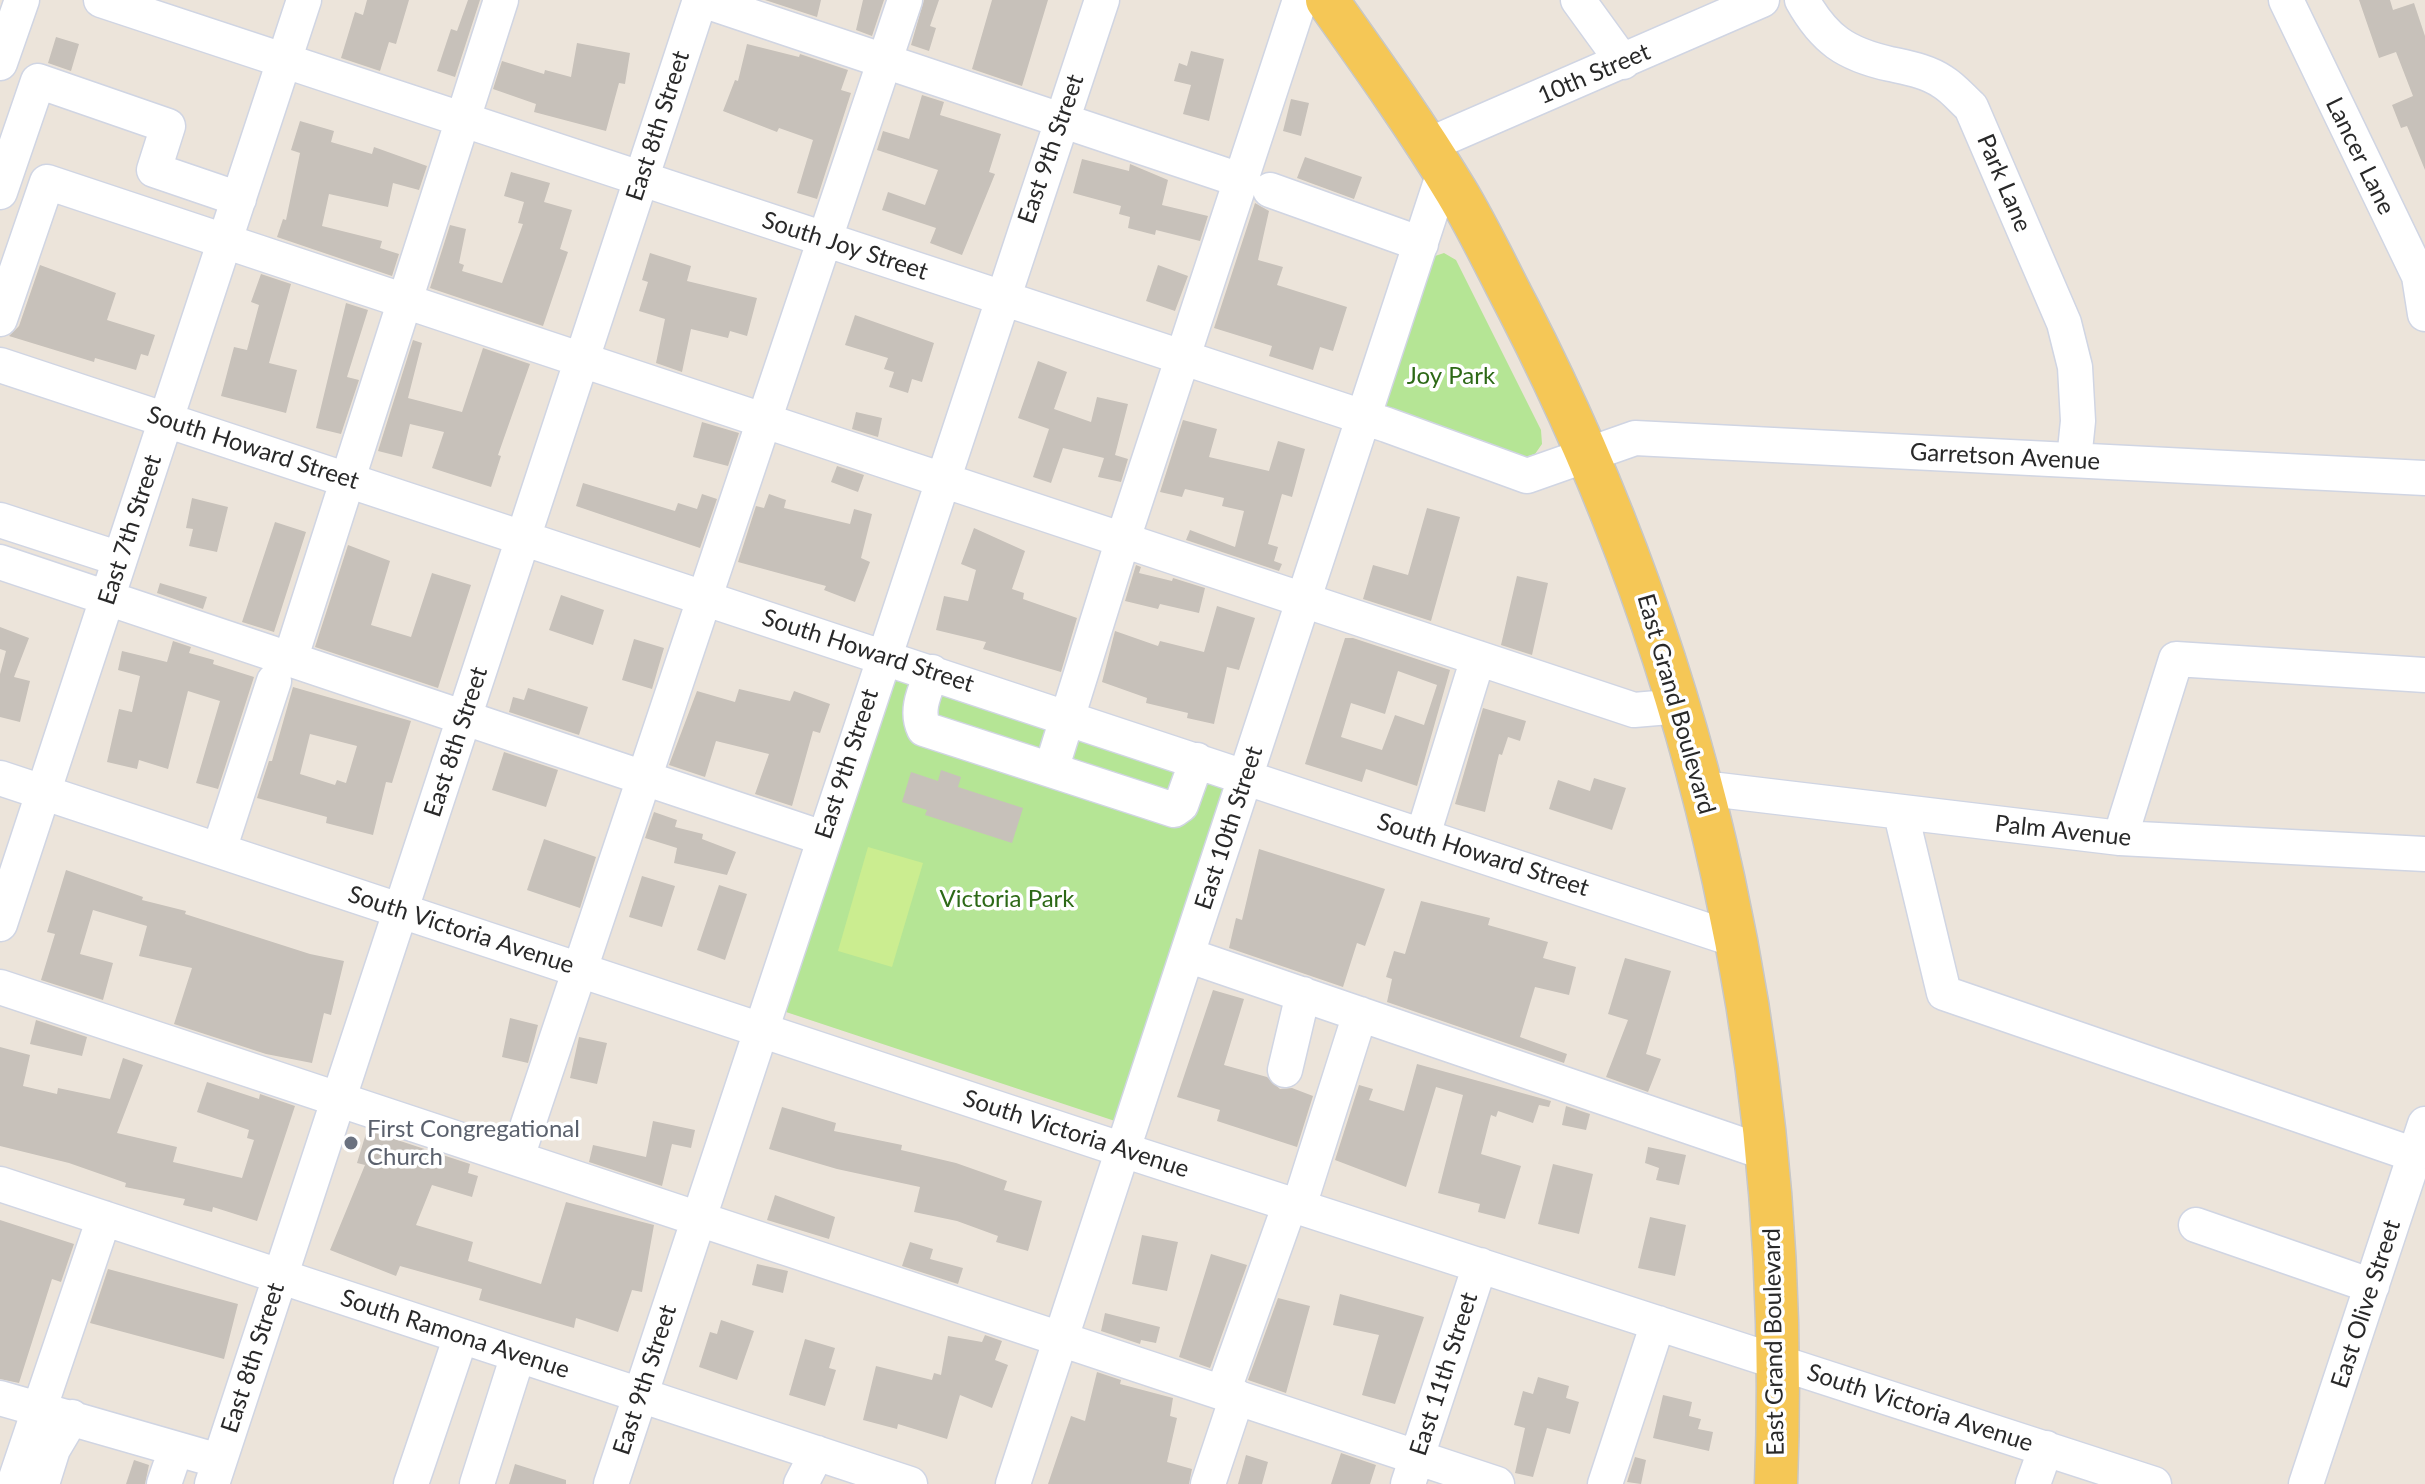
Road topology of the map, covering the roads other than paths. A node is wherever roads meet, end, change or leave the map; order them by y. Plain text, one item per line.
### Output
1 (22, 0) edge
2 (103, 0) edge
3 (304, 0) edge
4 (501, 0) edge
5 (701, 0) edge
6 (905, 0) edge
7 (1102, 0) edge
8 (1300, 0) edge
9 (1327, 0) edge
10 (1578, 0) edge
11 (1762, 0) edge
12 (1802, 0) edge
13 (2286, 0) edge
14 (284, 60) junction
15 (885, 61) junction
16 (1623, 62) junction
17 (0, 63) edge
18 (461, 119) junction
19 (1059, 120) junction
20 (1435, 159) junction
21 (3, 176) edge
22 (641, 178) junction
23 (47, 182) junction
24 (1257, 185) junction
25 (239, 199) junction
26 (826, 239) junction
27 (225, 242) junction
28 (1421, 244) junction
29 (1001, 297) junction
30 (405, 302) junction
31 (2425, 314) edge
32 (0, 319) edge
33 (1184, 358) junction
34 (581, 360) junction
35 (0, 365) edge
36 (1364, 417) junction
37 (166, 420) junction
38 (765, 420) junction
39 (1588, 455) junction
40 (2074, 460) junction
41 (2424, 470) edge
42 (942, 477) junction
43 (346, 479) junction
44 (0, 520) edge
45 (523, 537) junction
46 (1123, 539) junction
47 (120, 559) junction
48 (0, 562) edge
49 (703, 597) junction
50 (106, 600) junction
51 (1304, 600) junction
52 (883, 656) junction
53 (1478, 658) junction
54 (282, 670) junction
55 (932, 672) junction
56 (2425, 675) edge
57 (1681, 706) junction
58 (464, 717) junction
59 (1066, 717) junction
60 (1197, 760) junction
61 (1051, 770) junction
62 (1246, 776) junction
63 (0, 778) edge
64 (643, 778) junction
65 (1702, 788) junction
66 (43, 792) junction
67 (1901, 814) junction
68 (1423, 835) junction
69 (823, 838) junction
70 (2120, 838) junction
71 (219, 850) junction
72 (2425, 854) edge
73 (400, 911) junction
74 (0, 924) edge
75 (1736, 940) junction
76 (1187, 955) junction
77 (580, 969) junction
78 (0, 987) edge
79 (1303, 994) junction
80 (1360, 1014) junction
81 (760, 1029) junction
82 (1285, 1070) dead end
83 (339, 1097) junction
84 (2420, 1139) edge
85 (1120, 1149) junction
86 (1766, 1153) junction
87 (517, 1157) junction
88 (0, 1184) edge
89 (1295, 1205) junction
90 (699, 1217) junction
91 (104, 1218) junction
92 (2196, 1225) dead end
93 (1480, 1265) junction
94 (280, 1276) junction
95 (2372, 1286) junction
96 (1658, 1323) junction
97 (461, 1336) junction
98 (1061, 1338) junction
99 (518, 1355) junction
100 (1778, 1363) junction
101 (640, 1395) junction
102 (1230, 1395) junction
103 (0, 1398) edge
104 (38, 1407) junction
105 (72, 1417) junction
106 (2046, 1448) junction
107 (176, 1449) junction
108 (817, 1453) junction
109 (1413, 1471) edge
110 (215, 1473) edge
111 (14, 1484) edge
112 (42, 1484) edge
113 (164, 1484) edge
114 (411, 1484) edge
115 (477, 1484) edge
116 (611, 1484) edge
117 (801, 1484) edge
118 (910, 1484) edge
119 (1013, 1484) edge
120 (1208, 1484) edge
121 (1497, 1484) edge
122 (1605, 1484) edge
123 (1776, 1484) edge
124 (2033, 1484) edge
125 (2154, 1484) edge
126 (2306, 1484) edge

1 - 17 street
2 - 14 street, South Joy Street
3 - 14 street, East 7th Street
4 - 18 street
5 - 15 street
5 - 22 street, East 8th Street
6 - 15 street
7 - 19 street, East 9th Street
8 - 24 street
9 - 20 main road, East Grand Boulevard
10 - 16 street
11 - 16 street, 10th Street
12 - 40 street, Park Lane
13 - 31 street, Lancer Lane
14 - 18 street, South Joy Street
14 - 25 street, East 7th Street
15 - 19 street
15 - 26 street
16 - 20 street, 10th Street
18 - 22 street, South Joy Street
18 - 30 street
19 - 24 street
19 - 29 street, East 9th Street
20 - 28 street, East 10th Street
20 - 39 main road, East Grand Boulevard
21 - 23 street
21 - 25 street
22 - 26 street, South Joy Street
22 - 34 street, East 8th Street
23 - 27 street
23 - 32 street
24 - 28 street
24 - 33 street
25 - 27 street, East 7th Street
26 - 29 street, South Joy Street
26 - 38 street
27 - 30 street
27 - 37 street, East 7th Street
28 - 36 street, East 10th Street
29 - 33 street, South Joy Street
29 - 42 street, East 9th Street
30 - 34 street
30 - 43 street
33 - 36 street, South Joy Street
33 - 46 street
34 - 38 street
34 - 45 street, East 8th Street
35 - 37 street, South Howard Street
36 - 39 street, South Joy Street
36 - 51 street, East 10th Street
37 - 43 street, South Howard Street
37 - 47 street, East 7th Street
38 - 42 street
38 - 49 street
39 - 40 street, Garretson Avenue
39 - 57 main road, East Grand Boulevard
40 - 41 street, Garretson Avenue
42 - 46 street
42 - 52 street, East 9th Street
43 - 45 street, South Howard Street
43 - 54 street
44 - 47 street
45 - 49 street, South Howard Street
45 - 58 street, East 8th Street
46 - 51 street
46 - 59 street
47 - 50 street, East 7th Street
48 - 50 street
49 - 52 street, South Howard Street
49 - 64 street
50 - 54 street
50 - 66 street, East 7th Street
51 - 53 street
51 - 62 street, East 10th Street
52 - 55 street, South Howard Street
52 - 69 street, East 9th Street
53 - 57 street
53 - 68 street
54 - 58 street
54 - 71 street
55 - 59 street, South Howard Street
55 - 61 street
56 - 70 street
57 - 65 main road, East Grand Boulevard
58 - 64 street
58 - 73 street, East 8th Street
59 - 60 street, South Howard Street
59 - 61 street
60 - 61 street
60 - 62 street, South Howard Street
62 - 68 street, South Howard Street
62 - 76 street, East 10th Street
63 - 66 street, South Victoria Avenue
64 - 69 street
64 - 77 street
65 - 67 street, Palm Avenue
65 - 75 main road, East Grand Boulevard
66 - 71 street, South Victoria Avenue
66 - 74 street, East 7th Street
67 - 70 street, Palm Avenue
67 - 84 street
68 - 75 street, South Howard Street
69 - 81 street, East 9th Street
70 - 72 street, Palm Avenue
71 - 73 street, South Victoria Avenue
73 - 77 street, South Victoria Avenue
73 - 83 street, East 8th Street
75 - 86 main road, East Grand Boulevard
76 - 79 street
76 - 85 street, East 10th Street
77 - 81 street, South Victoria Avenue
77 - 87 street
78 - 83 street
79 - 80 street
79 - 82 street
80 - 86 street
80 - 89 street
81 - 85 street, South Victoria Avenue
81 - 90 street, East 9th Street
83 - 87 street
83 - 94 street, East 8th Street
84 - 95 street, East Olive Street
85 - 89 street, South Victoria Avenue
85 - 98 street, East 10th Street
86 - 100 main road, East Grand Boulevard
87 - 90 street
88 - 91 street, South Ramona Avenue
89 - 93 street, South Victoria Avenue
89 - 102 street
90 - 98 street
90 - 101 street, East 9th Street
91 - 94 street, South Ramona Avenue
91 - 104 street
92 - 95 street
93 - 96 street, South Victoria Avenue
93 - 109 street, East 11th Street
94 - 97 street, South Ramona Avenue
94 - 110 street, East 8th Street
95 - 126 street, East Olive Street
96 - 100 street, South Victoria Avenue
96 - 122 street
97 - 99 street, South Ramona Avenue
97 - 114 street
98 - 102 street
98 - 119 street, East 10th Street
99 - 101 street, South Ramona Avenue
99 - 115 street
100 - 106 street, South Victoria Avenue
100 - 123 main road, East Grand Boulevard
101 - 108 street, South Ramona Avenue
101 - 116 street, East 9th Street
102 - 109 street
102 - 120 street
103 - 104 street
104 - 105 street
104 - 111 street
105 - 107 street
105 - 112 street
106 - 124 street
106 - 125 street, South Victoria Avenue
107 - 110 street
107 - 113 street
108 - 117 street
108 - 118 street, South Ramona Avenue
109 - 121 street

